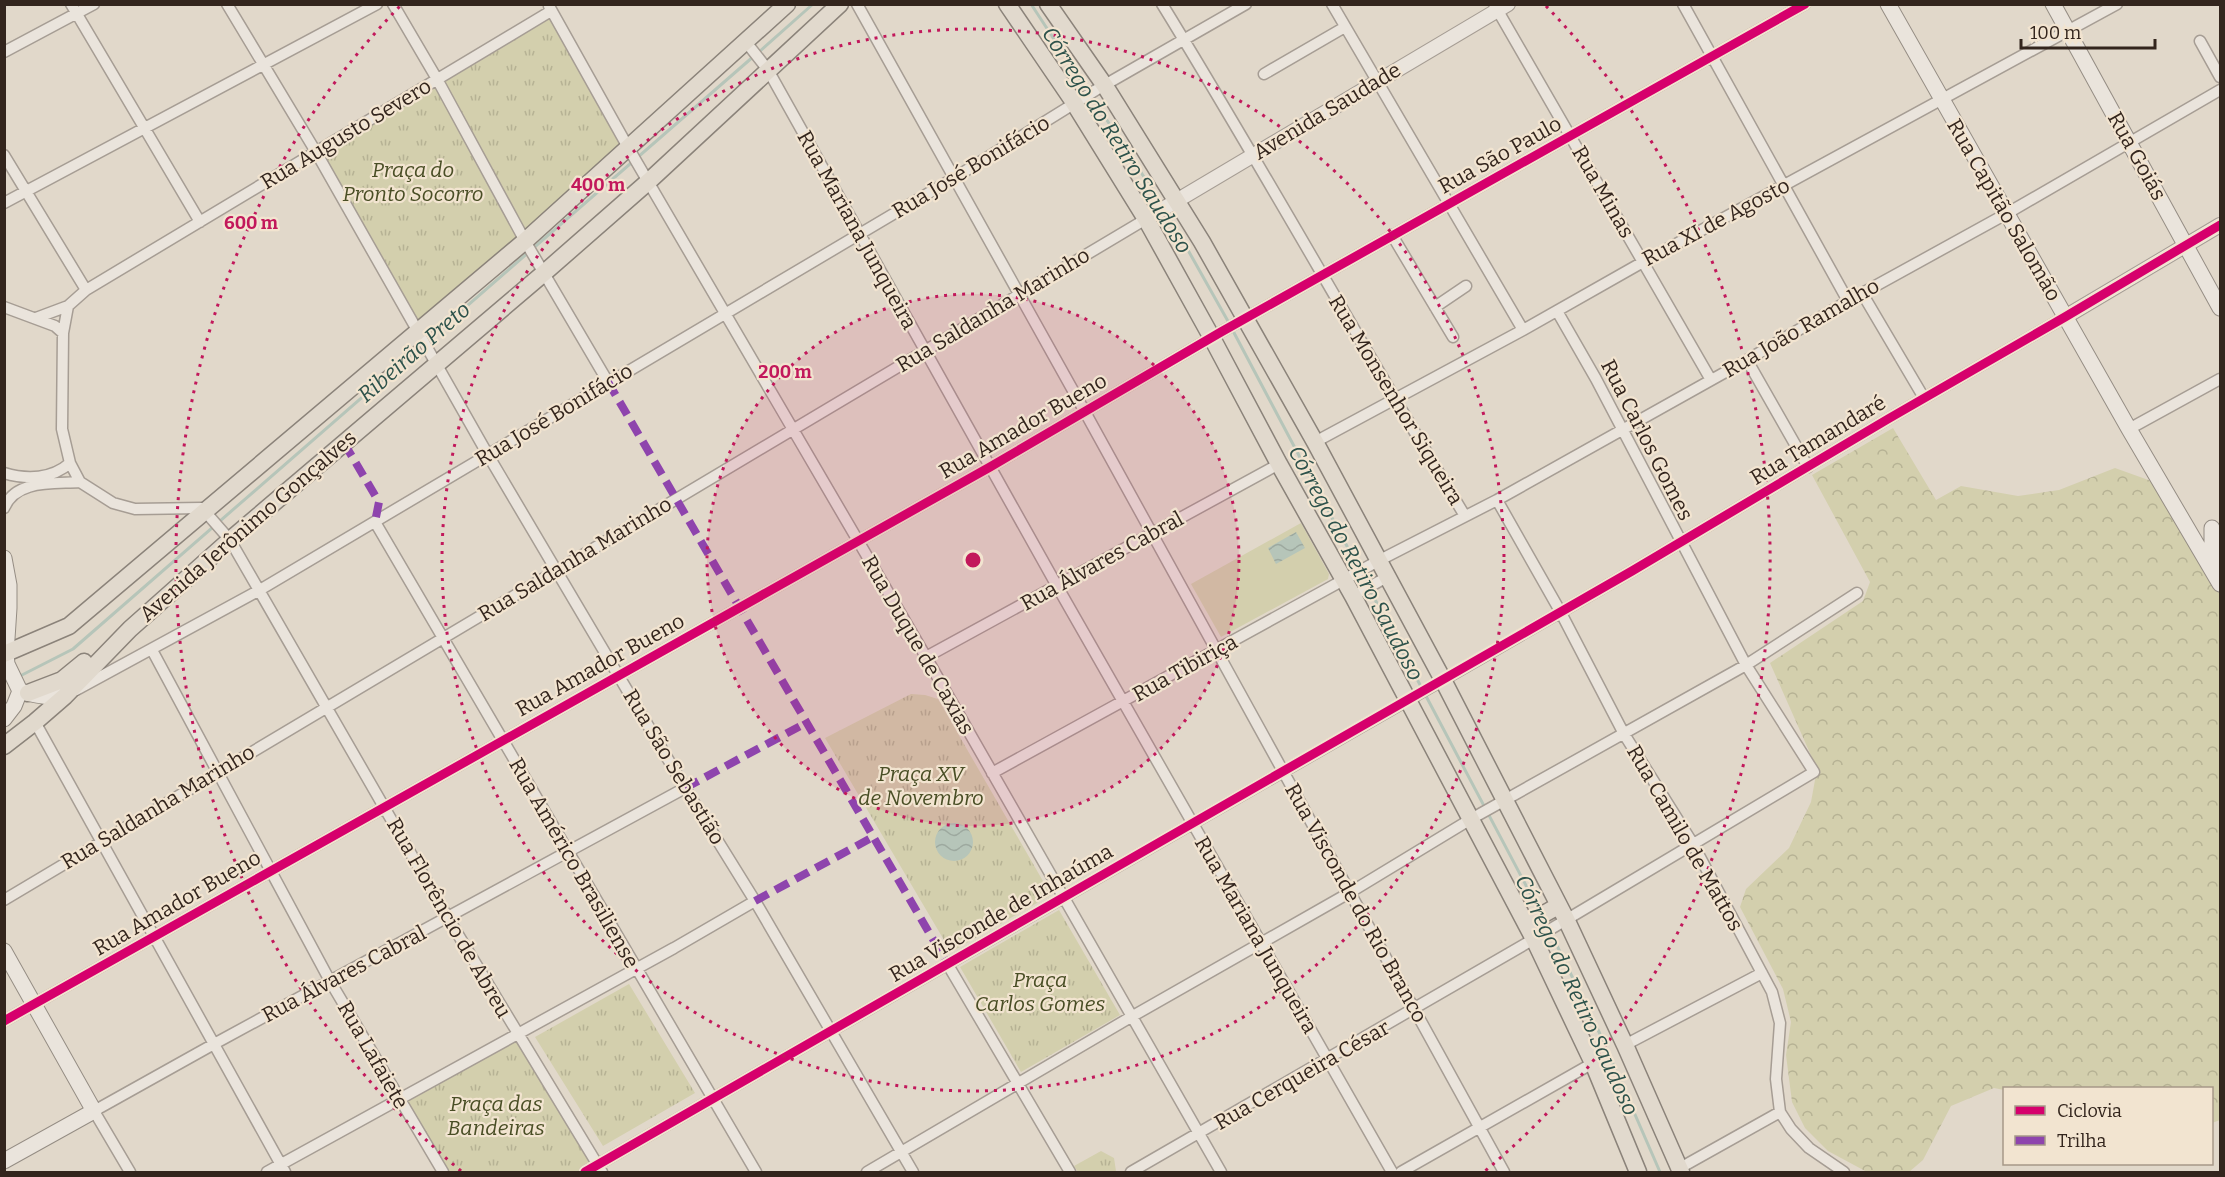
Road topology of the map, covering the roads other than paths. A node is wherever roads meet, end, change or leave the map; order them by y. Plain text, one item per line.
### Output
1 (94, 4) edge
2 (226, 4) edge
3 (377, 4) edge
4 (393, 4) edge
5 (787, 4) edge
6 (840, 4) edge
7 (856, 4) edge
8 (1007, 4) edge
9 (1047, 4) edge
10 (1162, 4) edge
11 (1246, 4) edge
12 (1332, 4) edge
13 (1683, 4) edge
14 (1805, 4) edge
15 (1888, 4) edge
16 (2053, 4) edge
17 (2117, 4) edge
18 (1499, 7) edge
19 (550, 8) edge
20 (74, 9) edge
21 (1346, 27) junction
22 (2068, 31) junction
23 (1185, 41) junction
24 (2200, 41) dead end
25 (748, 45) junction
26 (4, 52) edge
27 (1712, 56) junction
28 (262, 66) junction
29 (766, 67) junction
30 (1264, 74) dead end
31 (2220, 77) edge
32 (437, 79) junction
33 (1377, 81) junction
34 (1101, 88) junction
35 (2220, 90) edge
36 (1942, 100) junction
37 (1078, 102) junction
38 (145, 129) junction
39 (1571, 135) junction
40 (2129, 143) junction
41 (316, 152) junction
42 (631, 152) junction
43 (4, 155) edge
44 (1254, 155) junction
45 (647, 178) junction
46 (954, 178) junction
47 (1783, 186) junction
48 (26, 192) junction
49 (4, 203) edge
50 (1174, 203) junction
51 (1449, 204) junction
52 (2006, 214) junction
53 (1150, 217) junction
54 (200, 222) junction
55 (2220, 225) edge
56 (858, 234) junction
57 (1392, 236) junction
58 (527, 245) junction
59 (2187, 246) junction
60 (1642, 262) junction
61 (542, 269) junction
62 (1323, 275) junction
63 (1466, 286) dead end
64 (86, 290) junction
65 (1862, 293) junction
66 (1020, 295) junction
67 (1848, 301) junction
68 (68, 306) junction
69 (4, 307) edge
70 (1435, 307) junction
71 (2220, 308) edge
72 (1557, 311) junction
73 (726, 312) junction
74 (2065, 317) junction
75 (36, 318) junction
76 (1243, 320) junction
77 (1523, 330) junction
78 (63, 333) junction
79 (419, 335) junction
80 (1217, 335) junction
81 (1453, 337) dead end
82 (924, 351) junction
83 (434, 360) junction
84 (1747, 360) junction
85 (2220, 379) edge
86 (1711, 380) junction
87 (608, 382) junction
88 (1924, 398) junction
89 (1394, 400) junction
90 (1085, 412) junction
91 (793, 429) junction
92 (1622, 429) junction
93 (2129, 429) junction
94 (1316, 442) junction
95 (488, 455) junction
96 (70, 463) junction
97 (1279, 464) junction
98 (990, 467) junction
99 (1808, 467) junction
100 (4, 473) edge
101 (80, 482) junction
102 (1497, 500) junction
103 (4, 508) edge
104 (208, 513) junction
105 (1465, 516) junction
106 (375, 522) junction
107 (2216, 526) edge
108 (1151, 533) junction
109 (227, 536) junction
110 (2194, 538) junction
111 (858, 541) junction
112 (1680, 542) junction
113 (4, 558) edge
114 (1375, 562) junction
115 (2220, 563) edge
116 (557, 569) junction
117 (1348, 578) junction
118 (1383, 579) junction
119 (2220, 584) edge
120 (1057, 586) junction
121 (258, 591) junction
122 (1857, 593) dead end
123 (1356, 594) junction
124 (1560, 611) junction
125 (130, 629) junction
126 (442, 639) junction
127 (152, 650) junction
128 (1217, 650) junction
129 (6, 657) edge
130 (926, 657) junction
131 (1746, 665) junction
132 (619, 676) junction
133 (1439, 683) junction
134 (22, 691) junction
135 (65, 696) junction
136 (1410, 698) junction
137 (1123, 702) junction
138 (327, 706) junction
139 (4, 719) edge
140 (35, 722) junction
141 (1624, 734) junction
142 (502, 741) junction
143 (4, 746) edge
144 (1284, 771) junction
145 (217, 772) junction
146 (992, 773) junction
147 (685, 788) junction
148 (1501, 802) junction
149 (385, 808) junction
150 (1475, 817) junction
151 (1192, 824) junction
152 (101, 841) junction
153 (1693, 844) junction
154 (568, 852) junction
155 (269, 871) junction
156 (1349, 892) junction
157 (1064, 898) junction
158 (4, 900) edge
159 (755, 901) junction
160 (1558, 915) junction
161 (448, 918) junction
162 (1533, 930) junction
163 (156, 938) junction
164 (1259, 944) junction
165 (4, 951) edge
166 (948, 965) junction
167 (636, 969) junction
168 (1762, 973) junction
169 (330, 981) junction
170 (34, 1004) junction
171 (1414, 1010) junction
172 (1131, 1017) junction
173 (4, 1021) edge
174 (830, 1033) junction
175 (517, 1035) junction
176 (214, 1044) junction
177 (1625, 1045) junction
178 (1327, 1060) junction
179 (1593, 1063) junction
180 (1018, 1083) junction
181 (399, 1099) junction
182 (713, 1100) junction
183 (94, 1111) junction
184 (1780, 1112) junction
185 (1480, 1129) junction
186 (1199, 1134) junction
187 (902, 1153) junction
188 (4, 1161) edge
189 (283, 1169) edge
190 (600, 1169) edge
191 (1681, 1171) edge
192 (130, 1173) edge
193 (267, 1173) edge
194 (443, 1173) edge
195 (585, 1173) edge
196 (756, 1173) edge
197 (867, 1173) edge
198 (913, 1173) edge
199 (1070, 1173) edge
200 (1131, 1173) edge
201 (1221, 1173) edge
202 (1392, 1173) edge
203 (1401, 1173) edge
204 (1504, 1173) edge
205 (1638, 1173) edge
206 (1845, 1173) edge

1 - 20 street
2 - 28 street, Rua São Sebastião
3 - 28 street
4 - 32 street
5 - 25 main road, Avenida Jerônimo Gonçalves
6 - 29 main road, Avenida Jerônimo Gonçalves
7 - 46 street, Rua Visconde do Rio Branco
8 - 37 main road
9 - 34 main road
10 - 23 street, Rua Monsenhor Siqueira
11 - 23 street, Rua José Bonifácio
12 - 21 street
13 - 27 street
14 - 27 street, Rua São Paulo
15 - 36 main road, Rua Capitão Salomão
16 - 22 main road, Rua Goiás
17 - 22 street, Rua XI de Agosto
18 - 33 street, Avenida Saudade
18 - 39 street, Rua Minas
19 - 32 street, Rua Augusto Severo
19 - 42 street, Rua Duque de Caxias
20 - 26 street
20 - 38 street
21 - 30 street
21 - 33 street
22 - 36 street, Rua XI de Agosto
22 - 40 main road, Rua Goiás
23 - 34 street, Rua José Bonifácio
23 - 44 street, Rua Monsenhor Siqueira
24 - 31 street
25 - 29 street, Rua Mariana Junqueira
25 - 42 main road, Avenida Jerônimo Gonçalves
27 - 39 street, Rua São Paulo
27 - 47 street
28 - 38 street
28 - 41 street, Rua São Sebastião
29 - 45 main road, Avenida Jerônimo Gonçalves
29 - 56 street, Rua Mariana Junqueira
32 - 41 street, Rua Augusto Severo
32 - 58 street
33 - 44 street, Avenida Saudade
33 - 51 street
34 - 37 street, Rua José Bonifácio
34 - 50 main road
35 - 40 street, Rua João Ramalho
36 - 47 street, Rua XI de Agosto
36 - 52 main road, Rua Capitão Salomão
37 - 46 street, Rua José Bonifácio
37 - 53 main road
38 - 48 street
38 - 54 street
39 - 51 street, Rua São Paulo
39 - 60 street, Rua Minas
40 - 52 street, Rua João Ramalho
40 - 59 main road, Rua Goiás
41 - 54 street, Rua Augusto Severo
41 - 79 street, Rua São Sebastião
42 - 45 street, Rua Duque de Caxias
42 - 58 main road, Avenida Jerônimo Gonçalves
43 - 48 street
44 - 50 street, Avenida Saudade
44 - 62 street, Rua Monsenhor Siqueira
45 - 61 main road, Avenida Jerônimo Gonçalves
45 - 73 street, Rua Duque de Caxias
46 - 56 street, Rua José Bonifácio
46 - 66 street, Rua Visconde do Rio Branco
47 - 60 street, Rua XI de Agosto
47 - 67 street
48 - 49 street
48 - 64 street
50 - 53 street, Avenida Saudade
50 - 76 main road
51 - 57 street, Rua São Paulo
51 - 77 street
52 - 65 street, Rua João Ramalho
52 - 74 main road, Rua Capitão Salomão
53 - 66 street, Rua Saldanha Marinho
53 - 80 main road
54 - 64 street, Rua Augusto Severo
55 - 59 street, Rua Tamandaré
56 - 73 street, Rua José Bonifácio
56 - 82 street, Rua Mariana Junqueira
57 - 62 street, Rua São Paulo
57 - 70 street
58 - 61 street
58 - 79 main road, Avenida Jerônimo Gonçalves
59 - 71 main road, Rua Goiás
59 - 74 street, Rua Tamandaré
60 - 72 street, Rua XI de Agosto
60 - 86 street, Rua Minas
61 - 83 main road, Avenida Jerônimo Gonçalves
61 - 87 street
62 - 76 street, Rua São Paulo
62 - 89 street, Rua Monsenhor Siqueira
63 - 70 street
64 - 68 street, Rua Augusto Severo
65 - 67 street, Rua João Ramalho
65 - 88 street
66 - 82 street, Rua Saldanha Marinho
66 - 90 street, Rua Visconde do Rio Branco
67 - 84 street, Rua João Ramalho
68 - 75 street
68 - 78 street
69 - 75 street
70 - 81 street
72 - 77 street, Rua XI de Agosto
72 - 92 street, Rua Carlos Gomes
73 - 87 street, Rua José Bonifácio
73 - 91 street, Rua Duque de Caxias
74 - 88 street, Rua Tamandaré
74 - 93 main road, Rua Capitão Salomão
75 - 78 street
76 - 80 street, Rua São Paulo
76 - 94 main road
77 - 89 street, Rua XI de Agosto
78 - 96 street
79 - 83 street, Rua São Sebastião
79 - 104 main road, Avenida Jerônimo Gonçalves
80 - 90 street, Rua Amador Bueno
80 - 97 main road
82 - 91 street, Rua Saldanha Marinho
82 - 98 street, Rua Mariana Junqueira
83 - 95 street, Rua São Sebastião
83 - 109 main road, Avenida Jerônimo Gonçalves
84 - 86 street, Rua João Ramalho
84 - 99 street
85 - 93 street
86 - 92 street, Rua João Ramalho
87 - 95 street, Rua José Bonifácio
88 - 99 street, Rua Tamandaré
89 - 94 street, Rua XI de Agosto
89 - 105 street, Rua Monsenhor Siqueira
90 - 98 street, Rua Amador Bueno
90 - 108 street, Rua Visconde do Rio Branco
91 - 111 street, Rua Duque de Caxias
91 - 116 street, Rua Saldanha Marinho
92 - 102 street, Rua João Ramalho
92 - 112 street, Rua Carlos Gomes
93 - 110 main road, Rua Capitão Salomão
94 - 114 main road
95 - 106 street, Rua José Bonifácio
95 - 116 street, Rua São Sebastião
96 - 100 street
96 - 101 street
97 - 108 street, Rua Álvares Cabral
97 - 117 main road
98 - 111 street, Rua Amador Bueno
98 - 120 street, Rua Mariana Junqueira
99 - 112 street, Rua Tamandaré
101 - 103 street
101 - 104 street
102 - 105 street, Rua João Ramalho
102 - 124 street, Rua Camilo de Mattos
104 - 109 street, Rua Florêncio de Abreu
104 - 129 main road, Avenida Jerônimo Gonçalves
105 - 114 street, Rua João Ramalho
106 - 121 street, Rua José Bonifácio
106 - 126 street, Rua Américo Brasiliense
107 - 110 main road
107 - 115 main road
108 - 120 street, Rua Álvares Cabral
108 - 128 street, Rua Visconde do Rio Branco
109 - 121 street, Rua Florêncio de Abreu
109 - 125 main road, Avenida Jerônimo Gonçalves
110 - 119 main road, Rua Capitão Salomão
111 - 130 street, Rua Duque de Caxias
111 - 132 street, Rua Amador Bueno
112 - 124 street, Rua Tamandaré
112 - 131 street, Rua Carlos Gomes
113 - 129 main road
114 - 117 street, Rua Tibiriça
114 - 118 main road
116 - 126 street, Rua Saldanha Marinho
116 - 132 street, Rua São Sebastião
117 - 123 main road
117 - 128 street, Rua Tibiriça
118 - 123 street
118 - 133 main road
120 - 130 street, Rua Álvares Cabral
120 - 137 street, Rua Mariana Junqueira
121 - 127 street, Rua José Bonifácio
121 - 138 street, Rua Florêncio de Abreu
122 - 131 street
123 - 136 main road
124 - 133 street, Rua Tamandaré
124 - 141 street, Rua Camilo de Mattos
125 - 134 main road
125 - 135 main road, Avenida Jerônimo Gonçalves
126 - 138 street, Rua Saldanha Marinho
126 - 142 street, Rua Américo Brasiliense
127 - 135 street, Rua José Bonifácio
127 - 145 street, Rua Lafaiete
128 - 137 street, Rua Tibiriça
128 - 144 street, Rua Visconde do Rio Branco
129 - 134 main road
130 - 146 street, Rua Duque de Caxias
131 - 141 street
131 - 153 street, Rua Carlos Gomes
132 - 142 street, Rua Amador Bueno
132 - 147 street, Rua São Sebastião
133 - 136 street, Rua Visconde de Inhaúma
133 - 148 main road
134 - 135 main road
134 - 139 main road
135 - 140 main road, Rua José Bonifácio
136 - 144 street, Rua Visconde de Inhaúma
136 - 150 main road
137 - 146 street, Rua Tibiriça
137 - 151 street, Rua Mariana Junqueira
138 - 145 street, Rua Saldanha Marinho
138 - 149 street, Rua Florêncio de Abreu
140 - 143 main road, Rua José Bonifácio
140 - 152 street
141 - 148 street
141 - 153 street, Rua Camilo de Mattos
142 - 149 street, Rua Amador Bueno
142 - 154 street, Rua Américo Brasiliense
144 - 151 street, Rua Visconde de Inhaúma
144 - 156 street, Rua Visconde do Rio Branco
145 - 152 street, Rua Saldanha Marinho
145 - 155 street, Rua Lafaiete
146 - 157 street, Rua Duque de Caxias
147 - 154 street, Rua Álvares Cabral
147 - 159 street, Rua São Sebastião
148 - 150 street
148 - 160 main road
149 - 155 street, Rua Amador Bueno
149 - 161 street, Rua Florêncio de Abreu
150 - 156 street
150 - 162 main road
151 - 157 street, Rua Visconde de Inhaúma
151 - 164 street, Rua Mariana Junqueira
152 - 158 street, Rua Saldanha Marinho
152 - 163 street
153 - 160 street
153 - 168 street, Rua Camilo de Mattos
154 - 161 street, Rua Álvares Cabral
154 - 167 street, Rua Américo Brasiliense
155 - 163 street, Rua Amador Bueno
155 - 169 street, Rua Lafaiete
156 - 164 street
156 - 171 street, Rua Visconde do Rio Branco
157 - 166 street, Rua Visconde de Inhaúma
157 - 172 street, Rua Duque de Caxias
159 - 167 street
159 - 174 street, Rua São Sebastião
160 - 162 main road
160 - 177 main road
161 - 169 street, Rua Álvares Cabral
161 - 175 street, Rua Florêncio de Abreu
162 - 171 street, Rua Cerqueira César
162 - 179 main road
163 - 170 street, Rua Amador Bueno
163 - 176 street
164 - 172 street
164 - 178 street, Rua Mariana Junqueira
165 - 170 main road
166 - 174 street, Rua Visconde de Inhaúma
166 - 180 street
167 - 175 street
167 - 182 street, Rua Américo Brasiliense
168 - 177 street
168 - 184 street, Rua Camilo de Mattos
169 - 176 street, Rua Álvares Cabral
169 - 181 street, Rua Lafaiete
170 - 173 street, Rua Amador Bueno
170 - 183 main road
171 - 178 street, Rua Cerqueira César
171 - 185 street, Rua Visconde do Rio Branco
172 - 180 street
172 - 186 street, Rua Duque de Caxias
174 - 182 street, Rua Visconde de Inhaúma
174 - 187 street, Rua São Sebastião
175 - 181 street
175 - 190 street, Rua Florêncio de Abreu
176 - 183 street, Rua Álvares Cabral
176 - 189 street
177 - 191 main road
178 - 186 street, Rua Cerqueira César
178 - 202 street, Rua Mariana Junqueira
179 - 185 street
179 - 205 main road
180 - 187 street
180 - 199 street
181 - 189 street
181 - 194 street, Rua Lafaiete
182 - 190 street, Rua Visconde de Inhaúma
182 - 196 street, Rua Américo Brasiliense
183 - 188 main road, Rua Álvares Cabral
183 - 192 street
184 - 191 street
184 - 206 street, Rua Camilo de Mattos
185 - 203 street
185 - 204 street, Rua Visconde do Rio Branco
186 - 200 street, Rua Cerqueira César
186 - 201 street, Rua Duque de Caxias
187 - 197 street
187 - 198 street, Rua São Sebastião
189 - 193 street
190 - 195 street, Rua Visconde de Inhaúma

